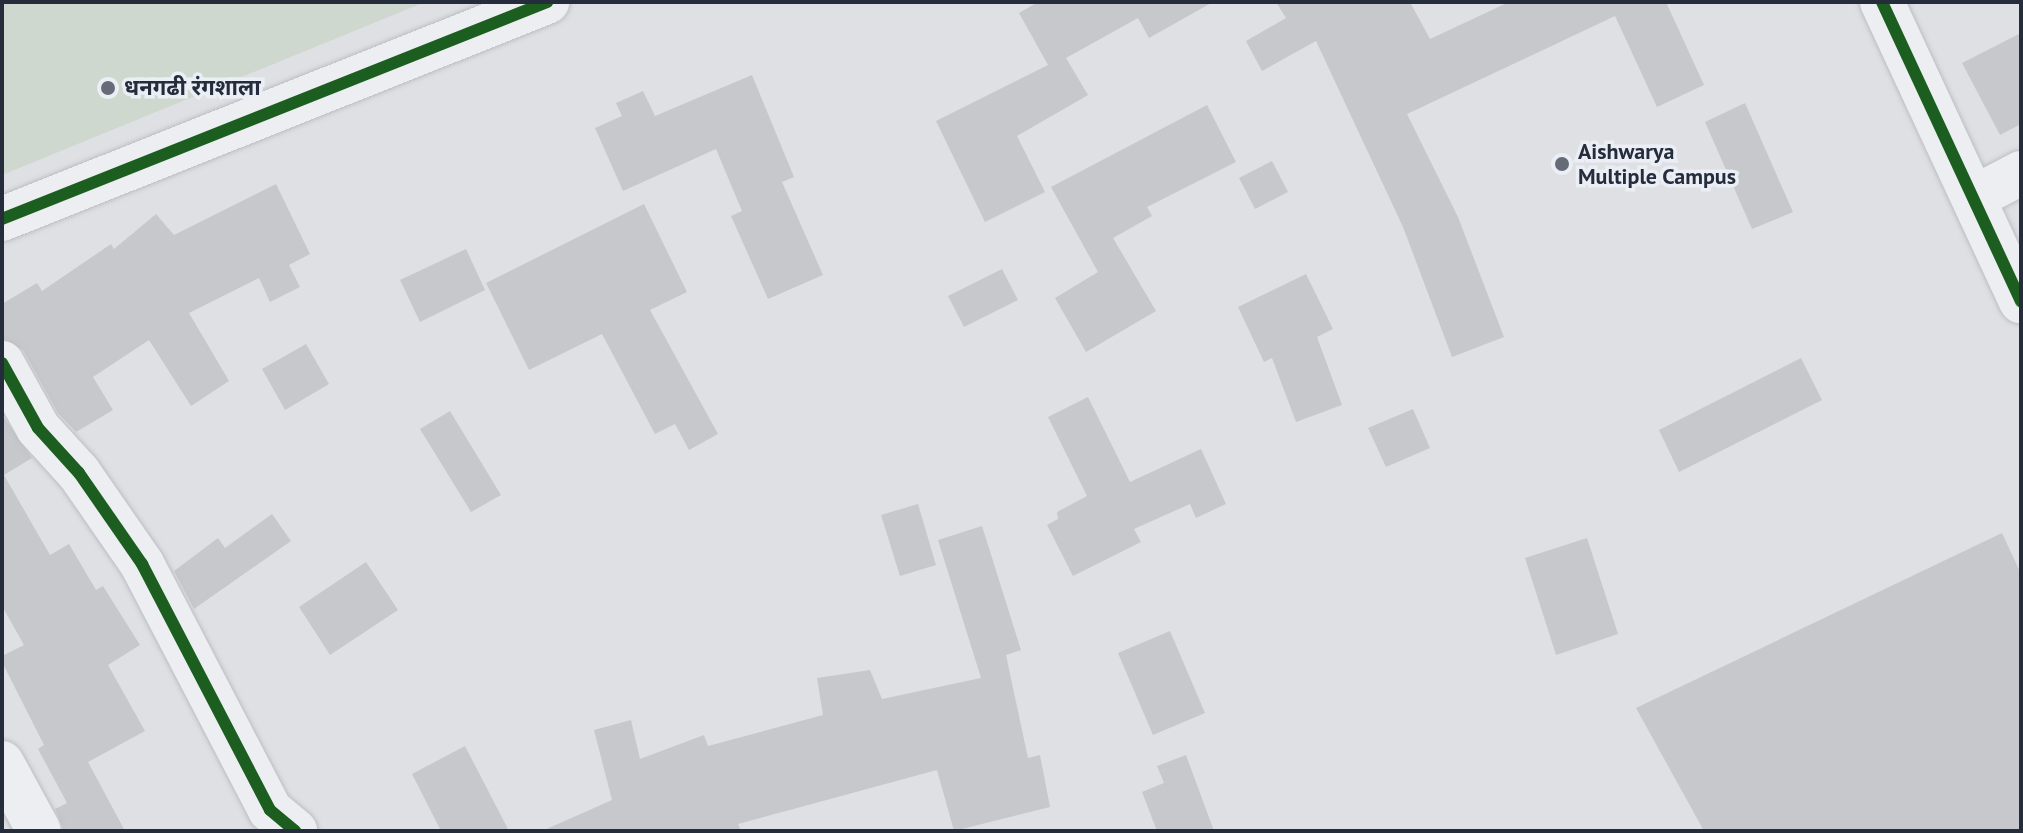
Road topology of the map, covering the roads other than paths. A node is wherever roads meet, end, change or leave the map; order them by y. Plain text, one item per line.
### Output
1 (547, 2) edge
2 (1882, 2) edge
3 (2021, 173) edge
4 (1975, 197) junction
5 (2, 219) edge
6 (2021, 301) edge
7 (2, 363) edge
8 (2, 763) edge
9 (39, 831) edge
10 (295, 831) edge

1 - 5 street
2 - 4 street
3 - 4 street
4 - 6 street
7 - 10 street
8 - 9 street

